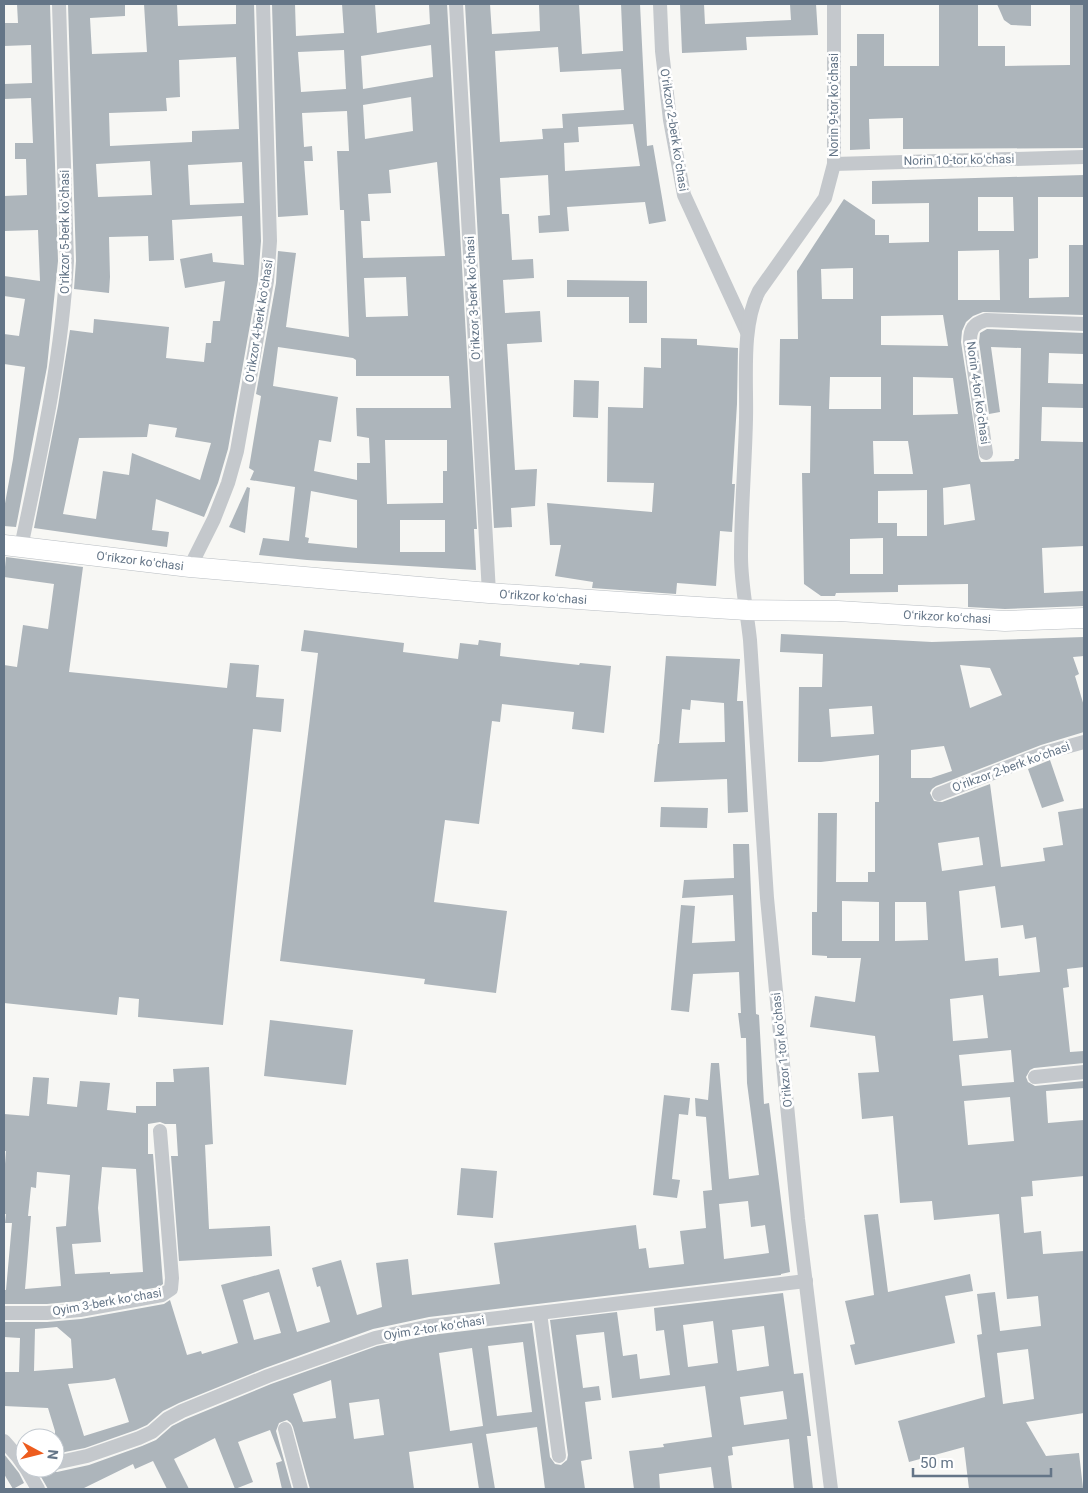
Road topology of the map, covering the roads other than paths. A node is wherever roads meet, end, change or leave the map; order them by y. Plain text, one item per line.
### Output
1 (58, 4) edge
2 (262, 4) edge
3 (456, 4) edge
4 (660, 4) edge
5 (834, 4) edge
6 (1084, 157) edge
7 (834, 164) junction
8 (1084, 324) edge
9 (747, 332) junction
10 (986, 454) dead end
11 (12, 546) edge
12 (190, 567) junction
13 (489, 593) junction
14 (747, 610) junction
15 (1084, 618) edge
16 (1084, 742) edge
17 (939, 794) dead end
18 (1084, 1072) edge
19 (1035, 1077) dead end
20 (160, 1131) dead end
21 (806, 1281) junction
22 (4, 1313) edge
23 (540, 1313) junction
24 (286, 1429) dead end
25 (4, 1441) edge
26 (15, 1453) edge
27 (559, 1456) dead end
28 (65, 1461) edge
29 (301, 1489) edge
30 (831, 1489) edge

1 - 11 street, Oʻrikzor 5-berk koʻchasi
2 - 12 street, Oʻrikzor 4-berk koʻchasi
3 - 13 street, Oʻrikzor 3-berk koʻchasi
4 - 9 street, Oʻrikzor 2-berk koʻchasi
5 - 7 street, Norin 9-tor koʻchasi
6 - 7 street, Norin 10-tor koʻchasi
7 - 9 street, Norin 9-tor koʻchasi
8 - 10 street, Norin 4-tor koʻchasi
9 - 14 street, Oʻrikzor 1-tor koʻchasi
11 - 12 main road, Oʻrikzor koʻchasi
12 - 13 main road, Oʻrikzor koʻchasi
13 - 14 main road, Oʻrikzor koʻchasi
14 - 15 main road, Oʻrikzor koʻchasi
14 - 21 street, Oʻrikzor 1-tor koʻchasi
16 - 17 street, Oʻrikzor 2-berk koʻchasi
18 - 19 street
20 - 22 street, Oyim 3-berk koʻchasi
21 - 23 street, Oyim 2-tor koʻchasi
21 - 30 street, Oʻrikzor 1-tor koʻchasi
23 - 27 street
23 - 28 street, Oyim 2-tor koʻchasi
24 - 29 street
25 - 26 street

